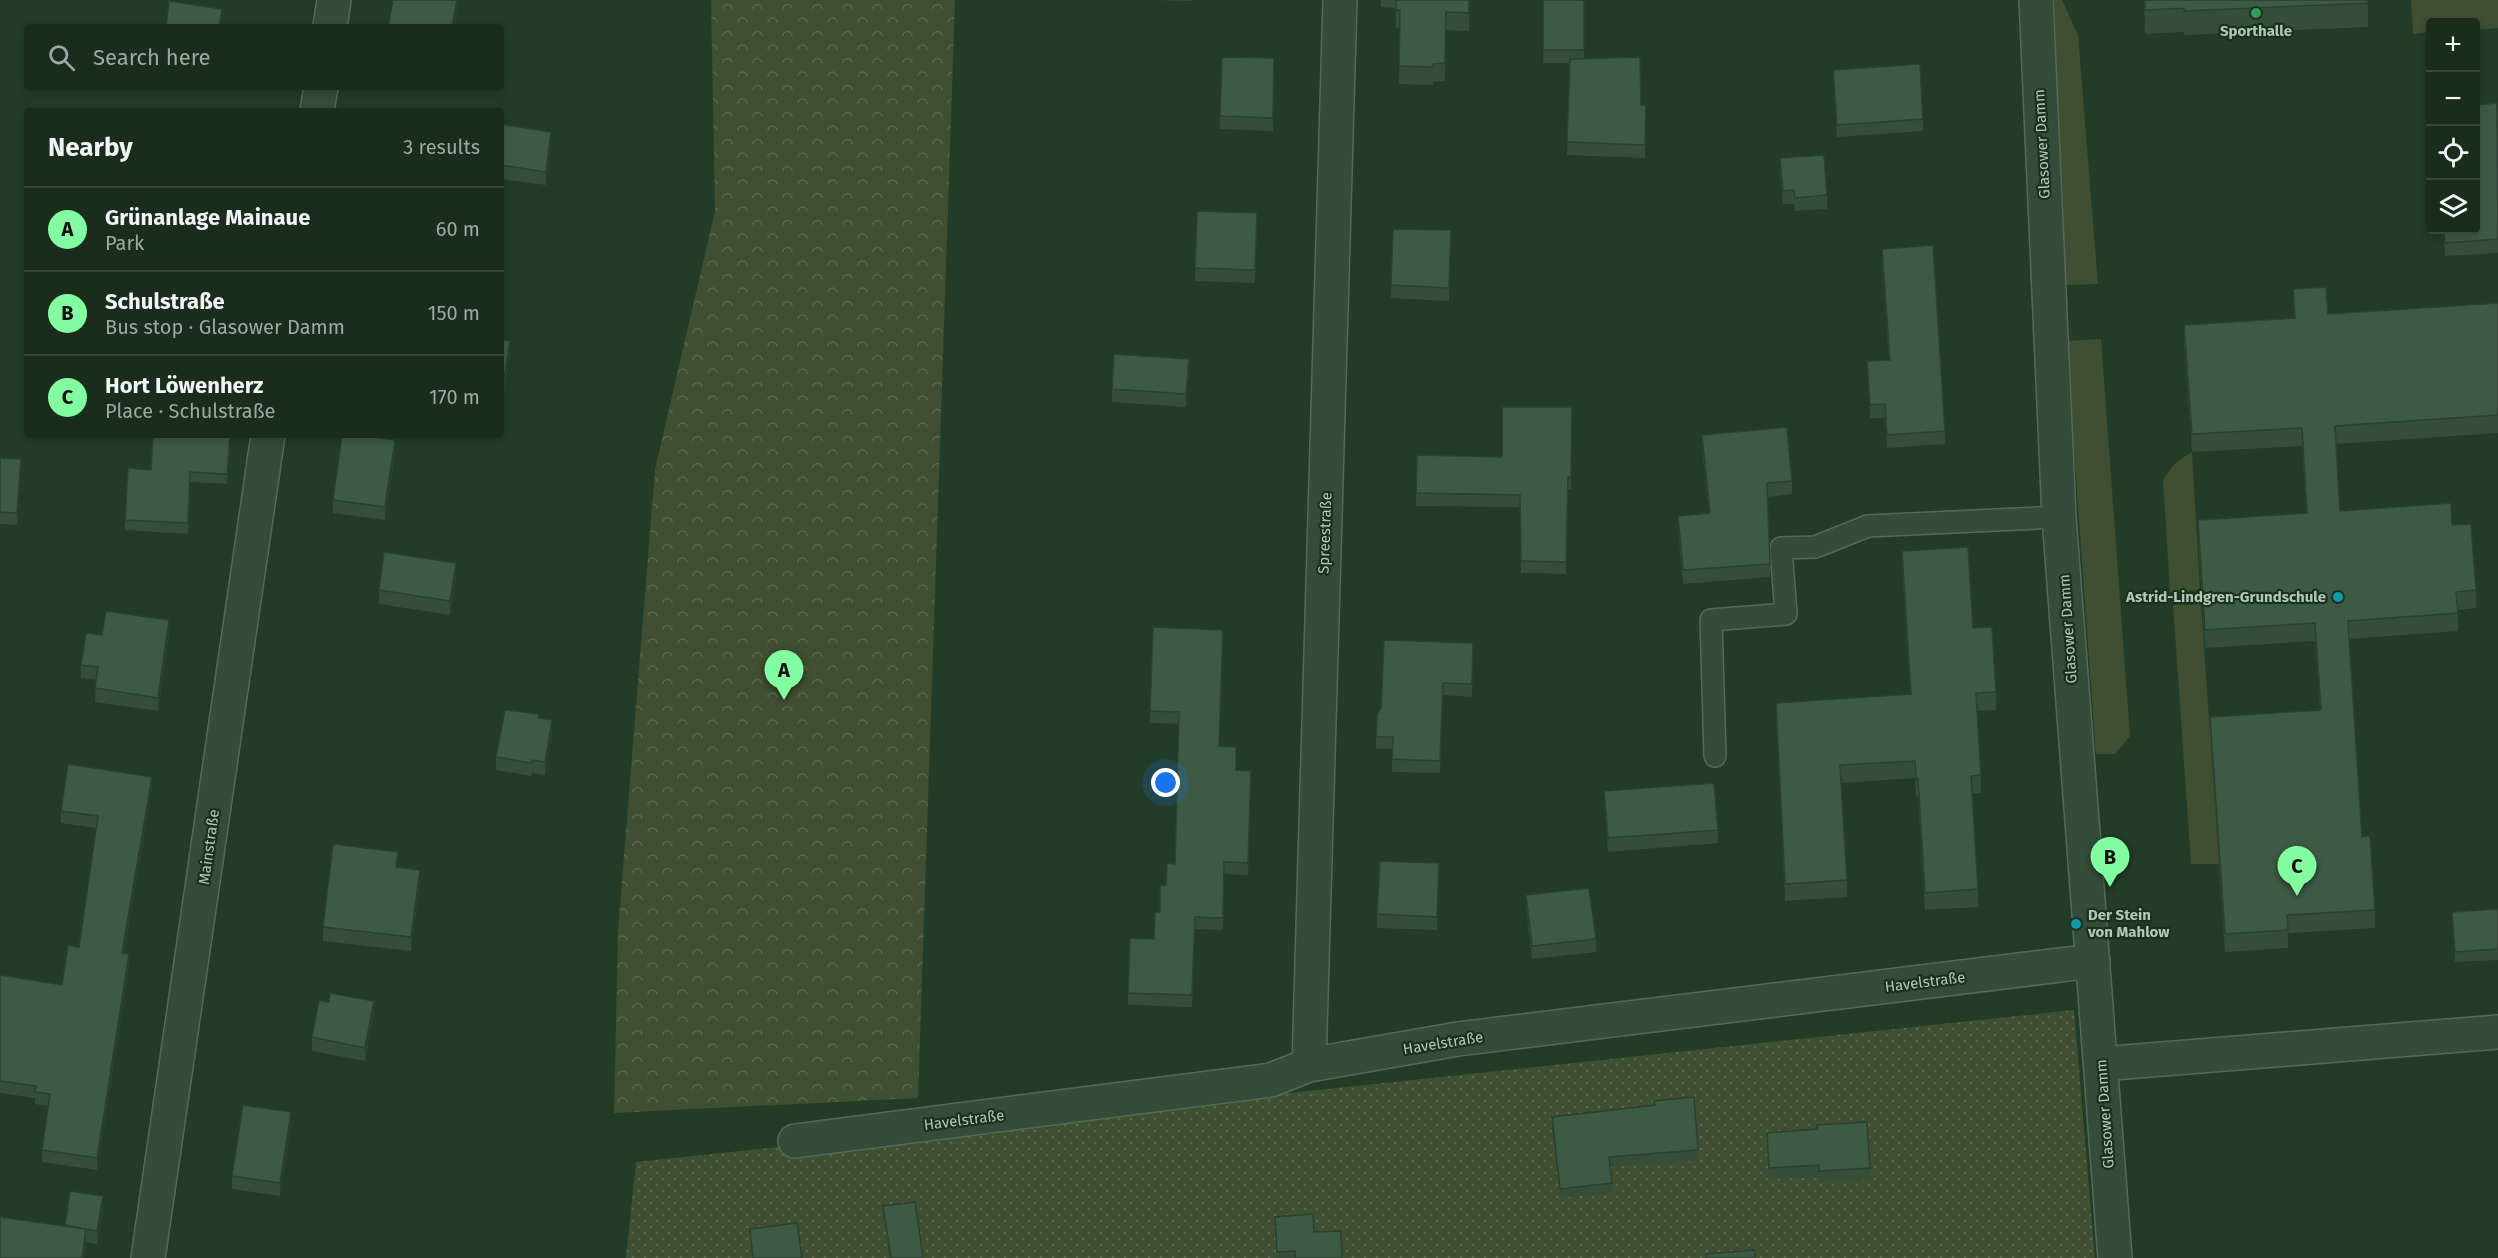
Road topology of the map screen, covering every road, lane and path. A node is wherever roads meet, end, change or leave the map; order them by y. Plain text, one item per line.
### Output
1 (334, 0) edge
2 (1340, 0) edge
3 (2036, 0) edge
4 (330, 24) edge
5 (320, 90) edge
6 (318, 108) edge
7 (268, 438) edge
8 (2059, 517) junction
9 (1715, 756) dead end
10 (2093, 961) junction
11 (2498, 1032) edge
12 (2101, 1064) junction
13 (1310, 1065) junction
14 (795, 1142) dead end
15 (148, 1258) edge
16 (2115, 1258) edge

1 - 4 street
2 - 13 street, Spreestraße
3 - 8 street, Glasower Damm
5 - 6 street
7 - 15 street, Mainstraße
8 - 9 lane
8 - 10 street, Glasower Damm
10 - 12 street, Glasower Damm
10 - 13 street, Havelstraße
11 - 12 street
12 - 16 street, Glasower Damm
13 - 14 street, Havelstraße

